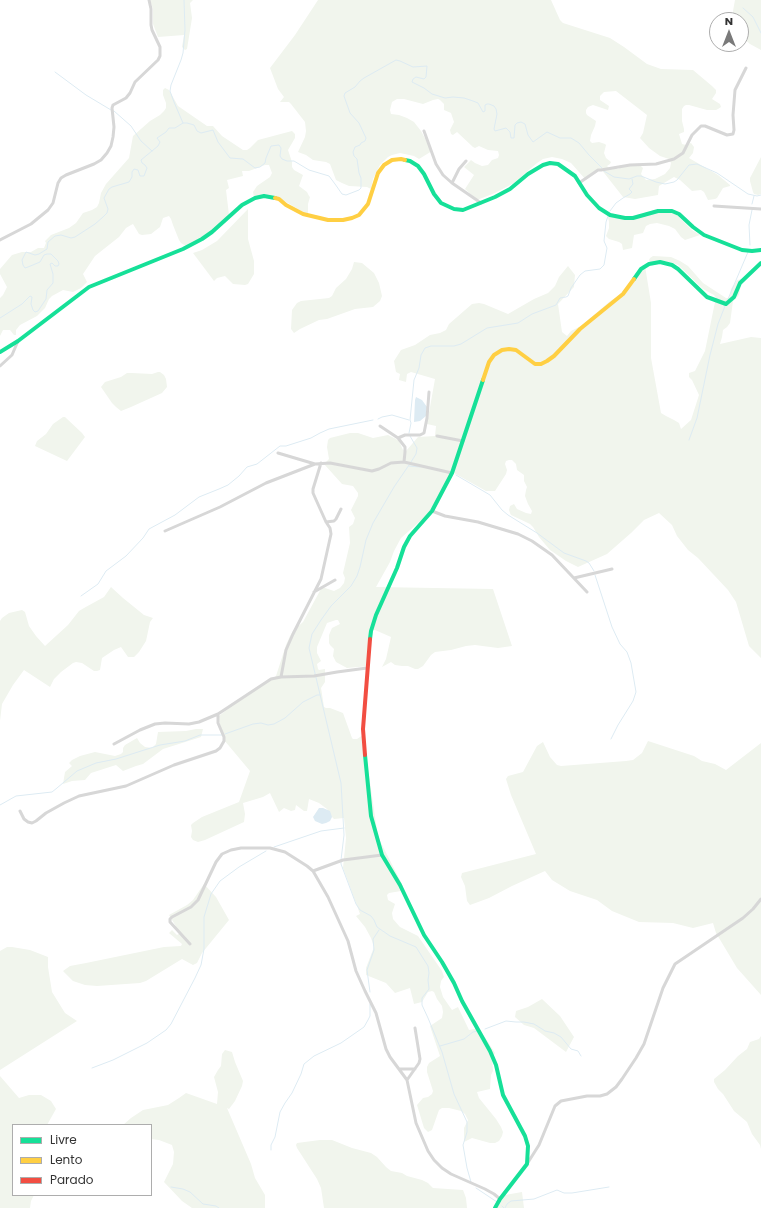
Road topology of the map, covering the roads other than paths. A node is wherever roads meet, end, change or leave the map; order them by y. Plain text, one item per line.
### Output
1 (149, 0) edge
2 (746, 68) dead end
3 (424, 131) dead end
4 (466, 160) dead end
5 (452, 183) junction
6 (579, 183) junction
7 (481, 203) junction
8 (714, 206) dead end
9 (761, 209) edge
10 (0, 240) edge
11 (761, 250) edge
12 (761, 264) edge
13 (18, 341) junction
14 (0, 352) edge
15 (0, 366) edge
16 (429, 392) dead end
17 (380, 426) dead end
18 (437, 436) dead end
19 (398, 438) junction
20 (463, 441) junction
21 (278, 454) dead end
22 (406, 462) junction
23 (321, 463) junction
24 (315, 464) junction
25 (452, 473) junction
26 (341, 509) dead end
27 (432, 511) junction
28 (326, 522) junction
29 (165, 531) dead end
30 (612, 569) dead end
31 (574, 578) junction
32 (335, 580) dead end
33 (587, 592) dead end
34 (314, 593) junction
35 (367, 668) junction
36 (281, 677) junction
37 (218, 714) junction
38 (114, 744) dead end
39 (20, 811) dead end
40 (382, 855) junction
41 (313, 871) junction
42 (761, 899) edge
43 (190, 944) dead end
44 (415, 1028) dead end
45 (400, 1069) junction
46 (415, 1069) junction
47 (407, 1080) junction
48 (527, 1164) junction
49 (500, 1199) junction
50 (495, 1208) edge

1 - 10 street
2 - 6 street
3 - 5 street
4 - 5 street
5 - 7 street
6 - 7 street
6 - 11 street
7 - 13 street
8 - 9 street
12 - 20 street
13 - 14 street
13 - 15 street
16 - 19 street
17 - 19 street
18 - 20 street
19 - 22 street
20 - 25 street
21 - 24 street
22 - 23 street
22 - 25 street
23 - 24 street
23 - 28 street
24 - 29 street
25 - 27 street
26 - 28 street
27 - 31 street
27 - 35 street
28 - 34 street
30 - 31 street
31 - 33 street
32 - 34 street
34 - 36 street
35 - 36 street
35 - 40 street
36 - 37 street
37 - 38 street
37 - 39 street
40 - 41 street
40 - 48 street
41 - 43 street
41 - 45 street
42 - 48 street
44 - 46 street
45 - 46 street
45 - 47 street
46 - 47 street
47 - 49 street
48 - 49 street
49 - 50 street

